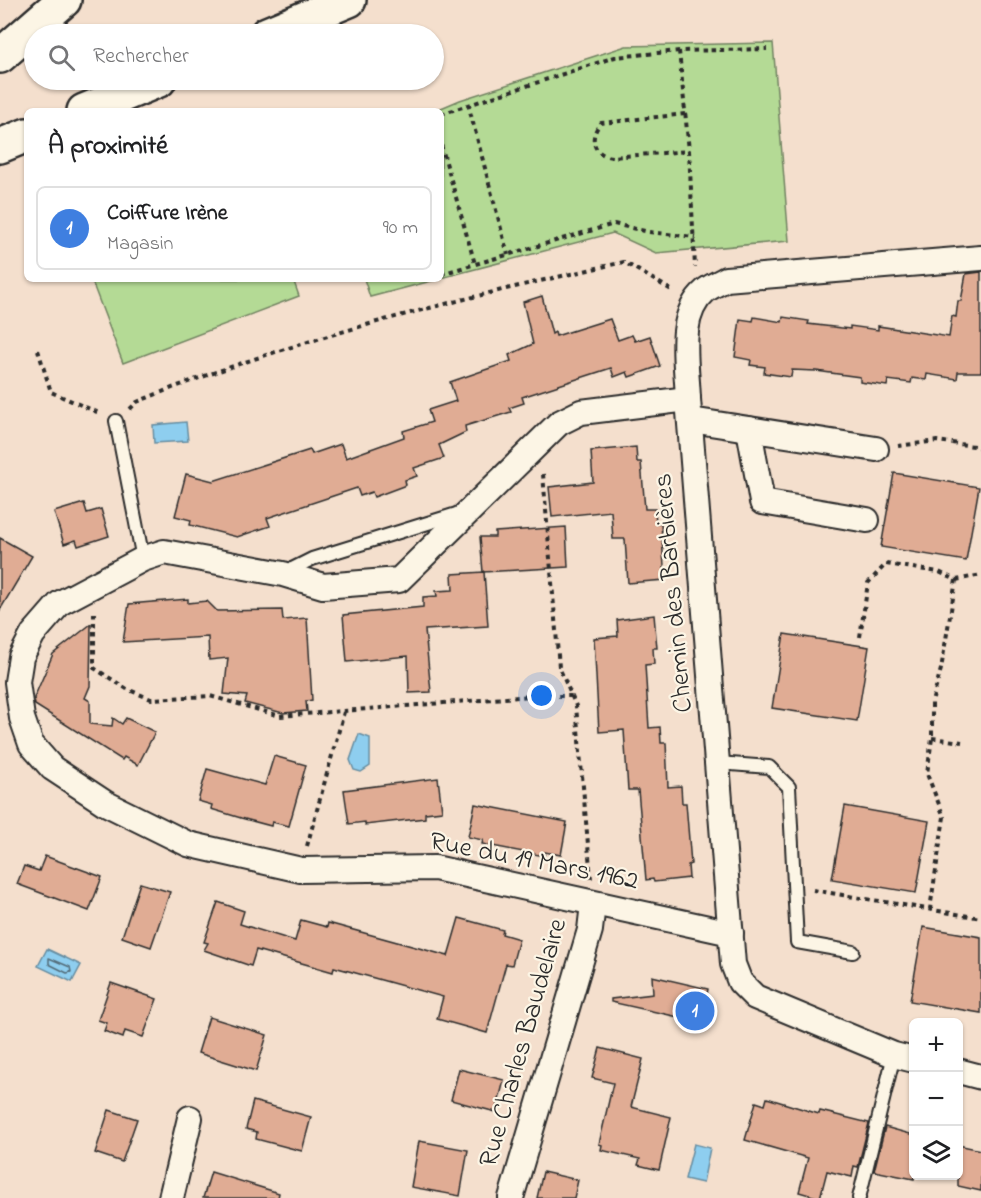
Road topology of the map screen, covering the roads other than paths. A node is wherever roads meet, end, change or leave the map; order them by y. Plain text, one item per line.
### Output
1 (64, 0) edge
2 (349, 0) edge
3 (37, 24) edge
4 (291, 24) edge
5 (24, 36) edge
6 (8, 50) edge
7 (135, 90) edge
8 (91, 108) edge
9 (24, 136) edge
10 (0, 146) edge
11 (981, 258) edge
12 (689, 409) junction
13 (116, 421) road end
14 (749, 429) junction
15 (876, 449) road end
16 (473, 509) junction
17 (867, 520) dead end
18 (143, 559) junction
19 (283, 574) junction
20 (718, 763) junction
21 (593, 904) junction
22 (731, 933) junction
23 (854, 952) dead end
24 (904, 1058) edge
25 (962, 1072) edge
26 (981, 1077) edge
27 (190, 1118) dead end
28 (171, 1198) edge
29 (511, 1198) edge
30 (859, 1198) edge

1 - 3 highway
2 - 4 highway
5 - 6 highway
7 - 8 highway
9 - 10 highway
11 - 12 street, Chemin des Barbières
12 - 14 street, Rue du 19 Mars 1962
12 - 16 street, Rue du 19 Mars 1962
12 - 20 street, Chemin des Barbières
13 - 18 lane
14 - 15 street, Rue du 19 Mars 1962
14 - 17 street
16 - 19 lane, Rue du 19 Mars 1962
16 - 19 street, Rue du 19 Mars 1962
18 - 19 street, Rue du 19 Mars 1962
18 - 21 street, Rue du 19 Mars 1962
20 - 22 street, Chemin des Barbières
20 - 23 lane
21 - 22 street, Rue du 19 Mars 1962
21 - 29 street, Rue Charles Baudelaire
22 - 24 street, Chemin des Barbières
24 - 30 lane
25 - 26 street
27 - 28 street

